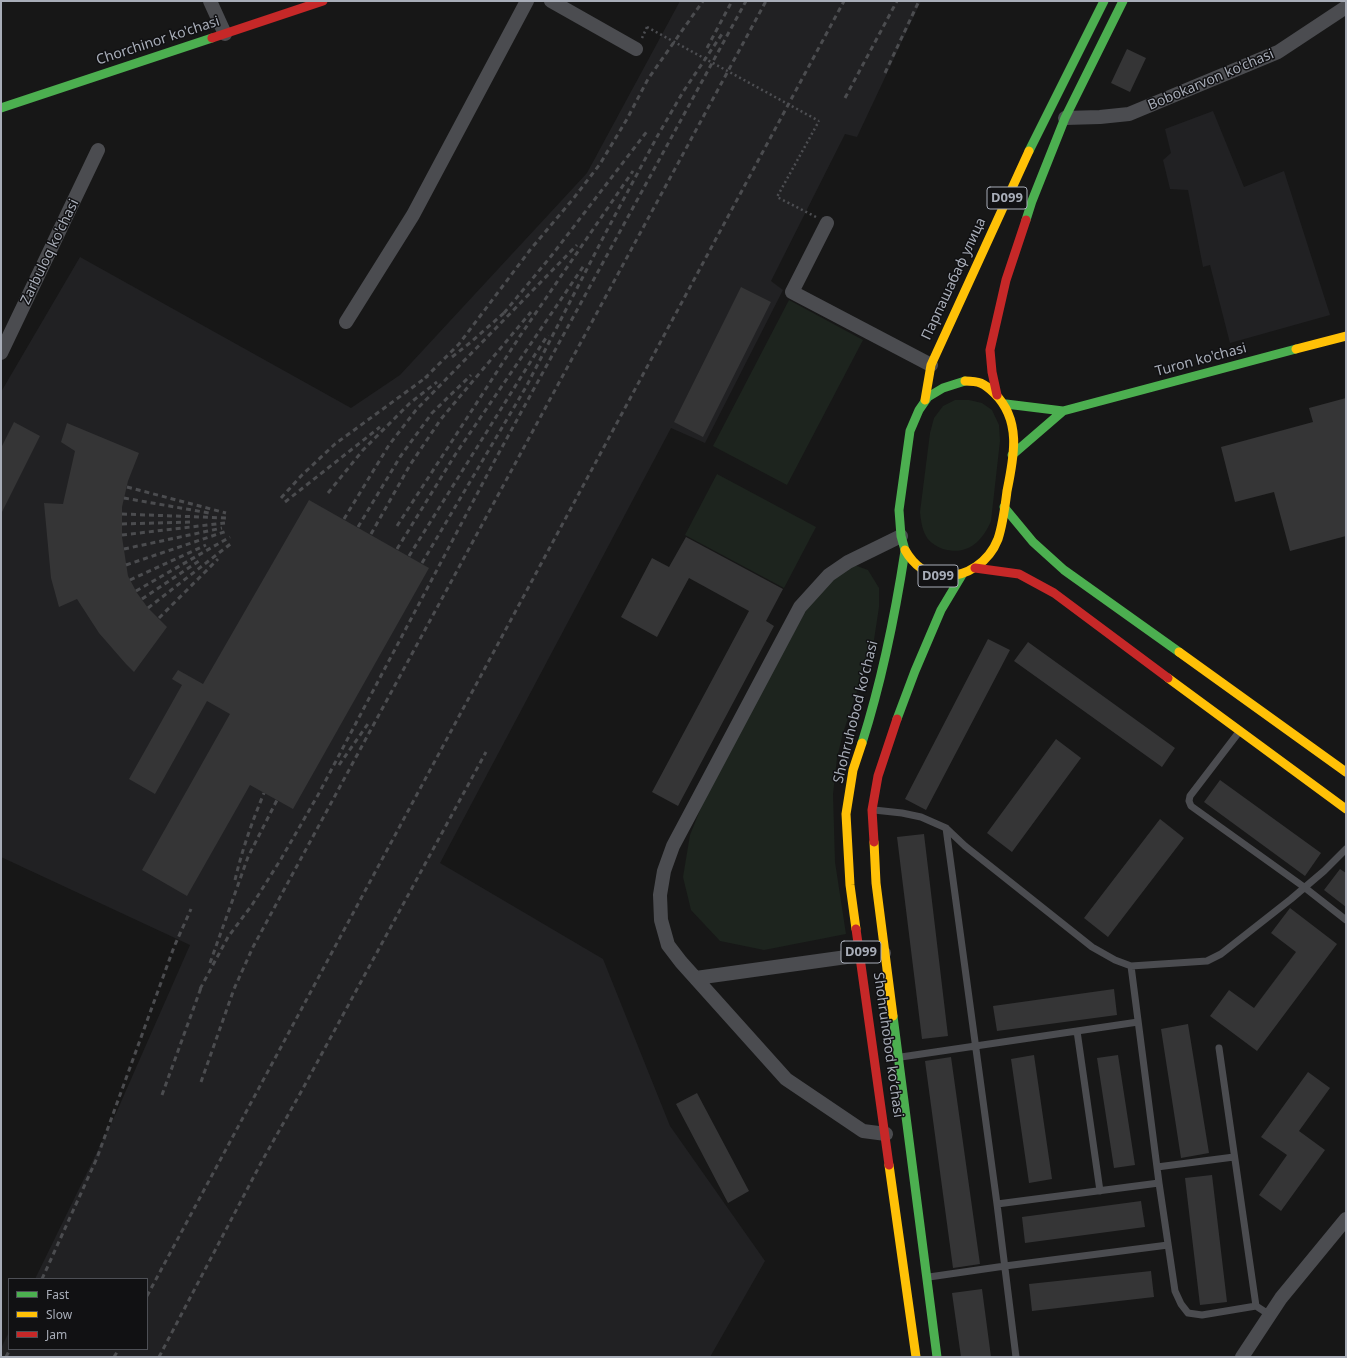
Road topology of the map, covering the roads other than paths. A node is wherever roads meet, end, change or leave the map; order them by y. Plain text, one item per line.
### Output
1 (210, 1) edge
2 (323, 1) edge
3 (527, 1) edge
4 (551, 1) edge
5 (1104, 1) edge
6 (1123, 1) edge
7 (1346, 7) edge
8 (225, 34) junction
9 (636, 49) dead end
10 (1, 108) edge
11 (1065, 118) junction
12 (98, 150) dead end
13 (828, 223) road end
14 (346, 322) dead end
15 (1346, 336) edge
16 (2, 349) edge
17 (931, 365) junction
18 (998, 395) junction
19 (925, 400) junction
20 (1006, 404) junction
21 (1063, 411) junction
22 (1012, 455) junction
23 (1004, 507) junction
24 (901, 536) junction
25 (904, 551) junction
26 (975, 568) junction
27 (962, 575) junction
28 (1240, 730) junction
29 (1346, 772) edge
30 (1346, 809) edge
31 (872, 810) junction
32 (946, 828) junction
33 (1346, 849) edge
34 (1304, 888) junction
35 (1346, 920) edge
36 (884, 953) junction
37 (861, 955) junction
38 (1131, 966) junction
39 (696, 978) junction
40 (1138, 1022) junction
41 (1077, 1031) junction
42 (975, 1046) junction
43 (1219, 1048) dead end
44 (897, 1057) junction
45 (886, 1134) junction
46 (1234, 1157) junction
47 (1157, 1167) junction
48 (1159, 1183) junction
49 (1100, 1191) junction
50 (997, 1204) junction
51 (1346, 1219) edge
52 (1168, 1245) junction
53 (1005, 1266) junction
54 (927, 1278) junction
55 (1256, 1306) junction
56 (1270, 1315) junction
57 (916, 1357) edge
58 (937, 1357) edge
59 (1016, 1357) edge
60 (1242, 1357) edge

1 - 8 street
2 - 8 main road, Chorchinor ko'chasi
3 - 14 street
4 - 9 street
5 - 17 main road, Парпашабаф улица / D099
6 - 11 main road, D099
7 - 11 street, Bobokarvon ko'chasi
8 - 10 main road, Chorchinor ko'chasi
11 - 18 main road, D099
12 - 16 street, Zarbuloq ko'chasi
13 - 17 street
15 - 21 main road, Turon ko'chasi
17 - 19 main road, Парпашабаф улица / D099
18 - 19 main road, D099
18 - 20 main road, D099
19 - 24 main road, D099
20 - 21 main road, Turon ko'chasi
20 - 22 main road, D099
21 - 22 main road, Turon ko'chasi
22 - 23 main road, D099
23 - 26 main road, D099
23 - 29 main road
24 - 25 main road, D099
24 - 39 street
25 - 27 main road, D099
25 - 37 main road, Shohruhobod koʻchasi / D099
26 - 27 main road, D099
26 - 28 main road
27 - 31 main road, Shohruhobod koʻchasi / D099
28 - 30 main road
28 - 34 lane
31 - 32 lane
31 - 36 main road, Shohruhobod koʻchasi / D099
32 - 38 lane
32 - 42 lane
33 - 34 lane
34 - 35 lane
34 - 38 lane
36 - 37 street
36 - 44 main road, Shohruhobod koʻchasi / D099
37 - 39 street
37 - 45 main road, Shohruhobod koʻchasi / D099
38 - 40 lane
39 - 45 street
40 - 41 lane
40 - 47 lane
41 - 42 lane
41 - 49 lane
42 - 44 lane
42 - 50 lane
43 - 46 lane
44 - 54 main road, Shohruhobod koʻchasi / D099
45 - 57 main road, Shohruhobod koʻchasi / D099
46 - 47 lane
46 - 55 lane
47 - 48 lane
48 - 49 lane
48 - 52 lane
49 - 50 lane
50 - 53 lane
51 - 56 street
52 - 53 lane
52 - 55 lane
53 - 54 lane
53 - 59 lane
54 - 58 main road, Shohruhobod koʻchasi / D099
55 - 56 lane
56 - 60 street

